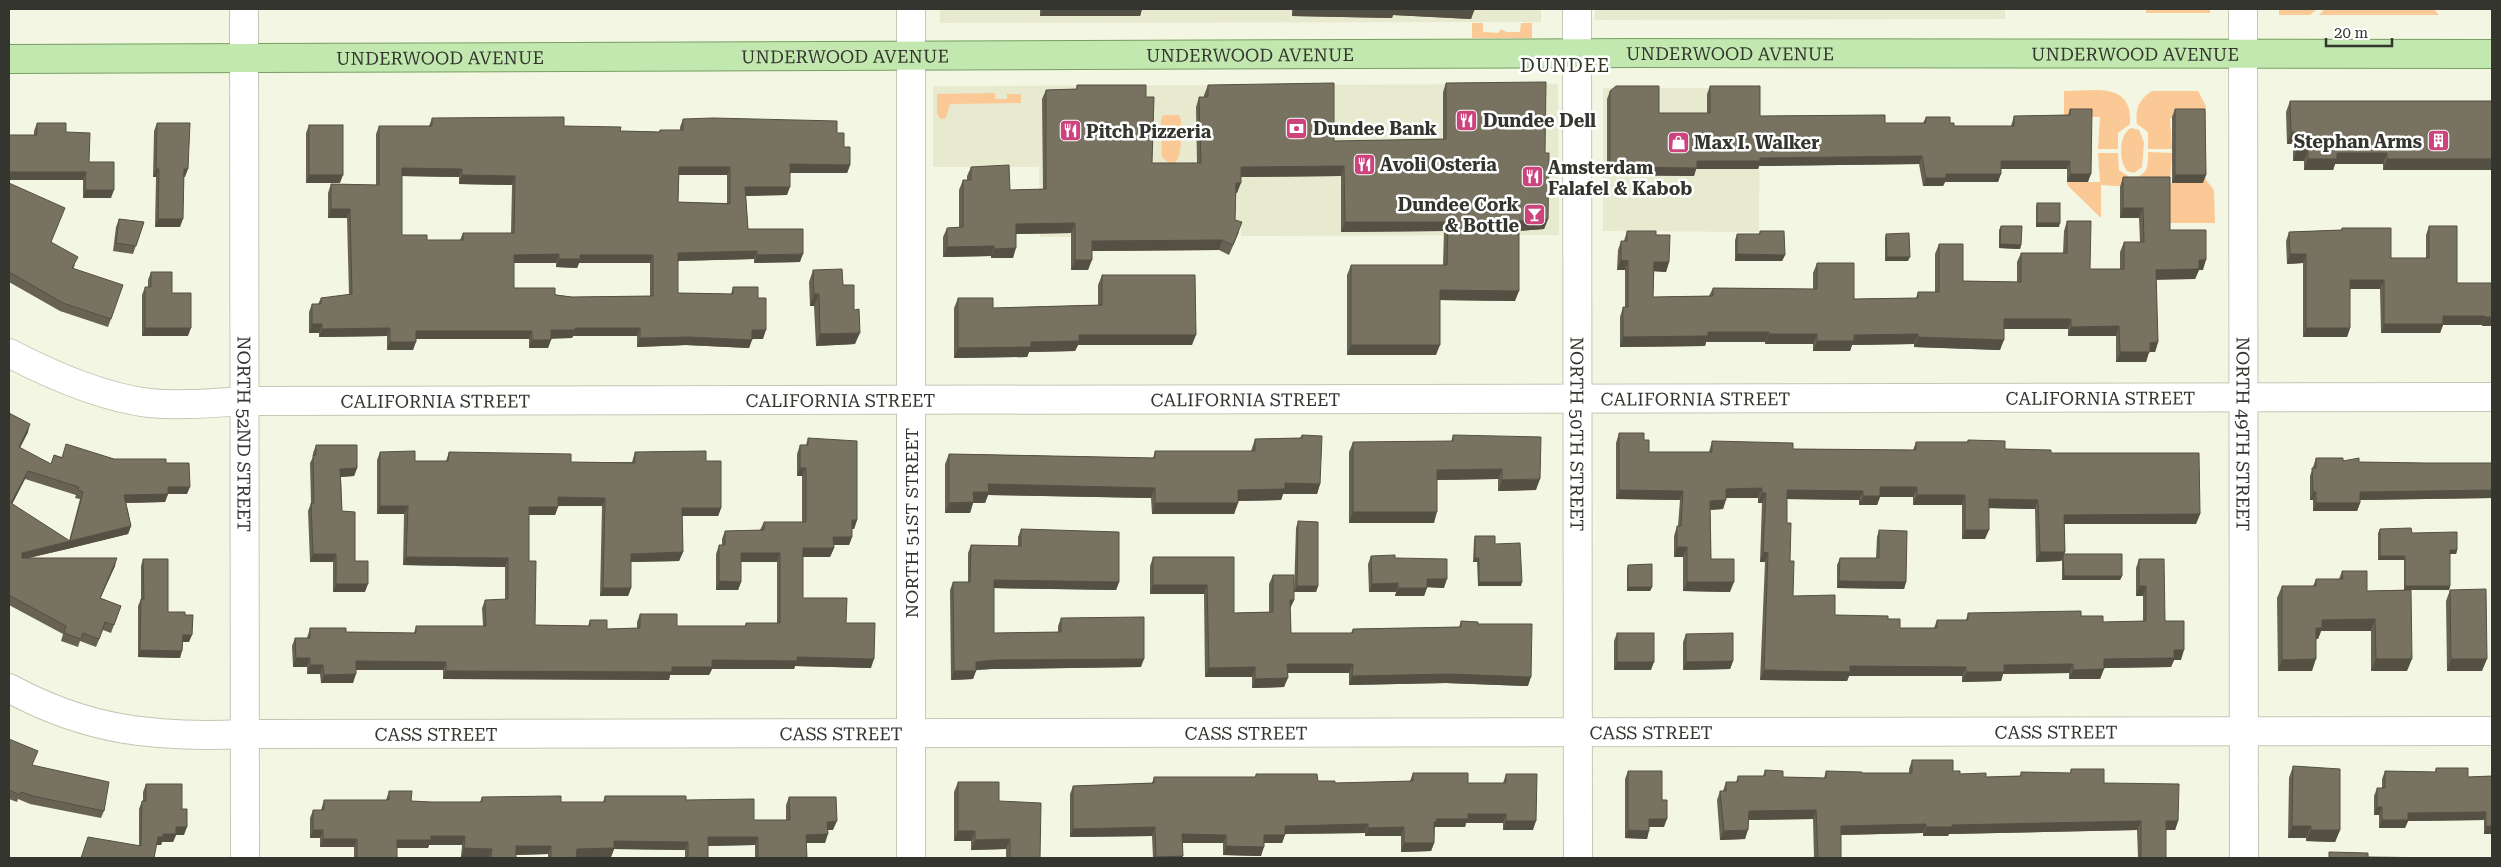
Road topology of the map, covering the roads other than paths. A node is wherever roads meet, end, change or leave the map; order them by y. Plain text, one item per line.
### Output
1 (244, 9) edge
2 (911, 9) edge
3 (1577, 9) edge
4 (2243, 9) edge
5 (2243, 54) junction
6 (2492, 54) edge
7 (1577, 55) junction
8 (911, 56) junction
9 (244, 58) junction
10 (9, 59) edge
11 (9, 353) edge
12 (2492, 397) edge
13 (2245, 398) junction
14 (1577, 399) junction
15 (244, 401) junction
16 (910, 401) junction
17 (9, 688) edge
18 (2492, 731) edge
19 (2244, 732) junction
20 (911, 733) junction
21 (1578, 733) junction
22 (244, 734) junction
23 (245, 858) edge
24 (912, 858) edge
25 (1578, 858) edge
26 (2244, 858) edge

1 - 9 street, NORTH 52ND STREET
2 - 8 street, NORTH 51ST STREET
3 - 7 street, NORTH 50TH STREET
4 - 5 street, NORTH 49TH STREET
5 - 6 main road, UNDERWOOD AVENUE
5 - 7 main road, UNDERWOOD AVENUE
5 - 13 street, NORTH 49TH STREET
7 - 8 main road, UNDERWOOD AVENUE
7 - 14 street, NORTH 50TH STREET
8 - 9 main road, UNDERWOOD AVENUE
8 - 16 street, NORTH 51ST STREET
9 - 10 main road, UNDERWOOD AVENUE
9 - 15 street, NORTH 52ND STREET
11 - 15 street, CALIFORNIA STREET
12 - 13 street, CALIFORNIA STREET
13 - 14 street, CALIFORNIA STREET
13 - 19 street, NORTH 49TH STREET
14 - 16 street, CALIFORNIA STREET
14 - 21 street, NORTH 50TH STREET
15 - 16 street, CALIFORNIA STREET
15 - 22 street, NORTH 52ND STREET
16 - 20 street, NORTH 51ST STREET
17 - 22 street, CASS STREET
18 - 19 street, CASS STREET
19 - 21 street, CASS STREET
19 - 26 street, NORTH 49TH STREET
20 - 21 street, CASS STREET
20 - 22 street, CASS STREET
20 - 24 street, NORTH 51ST STREET
21 - 25 street, NORTH 50TH STREET
22 - 23 street, NORTH 52ND STREET

